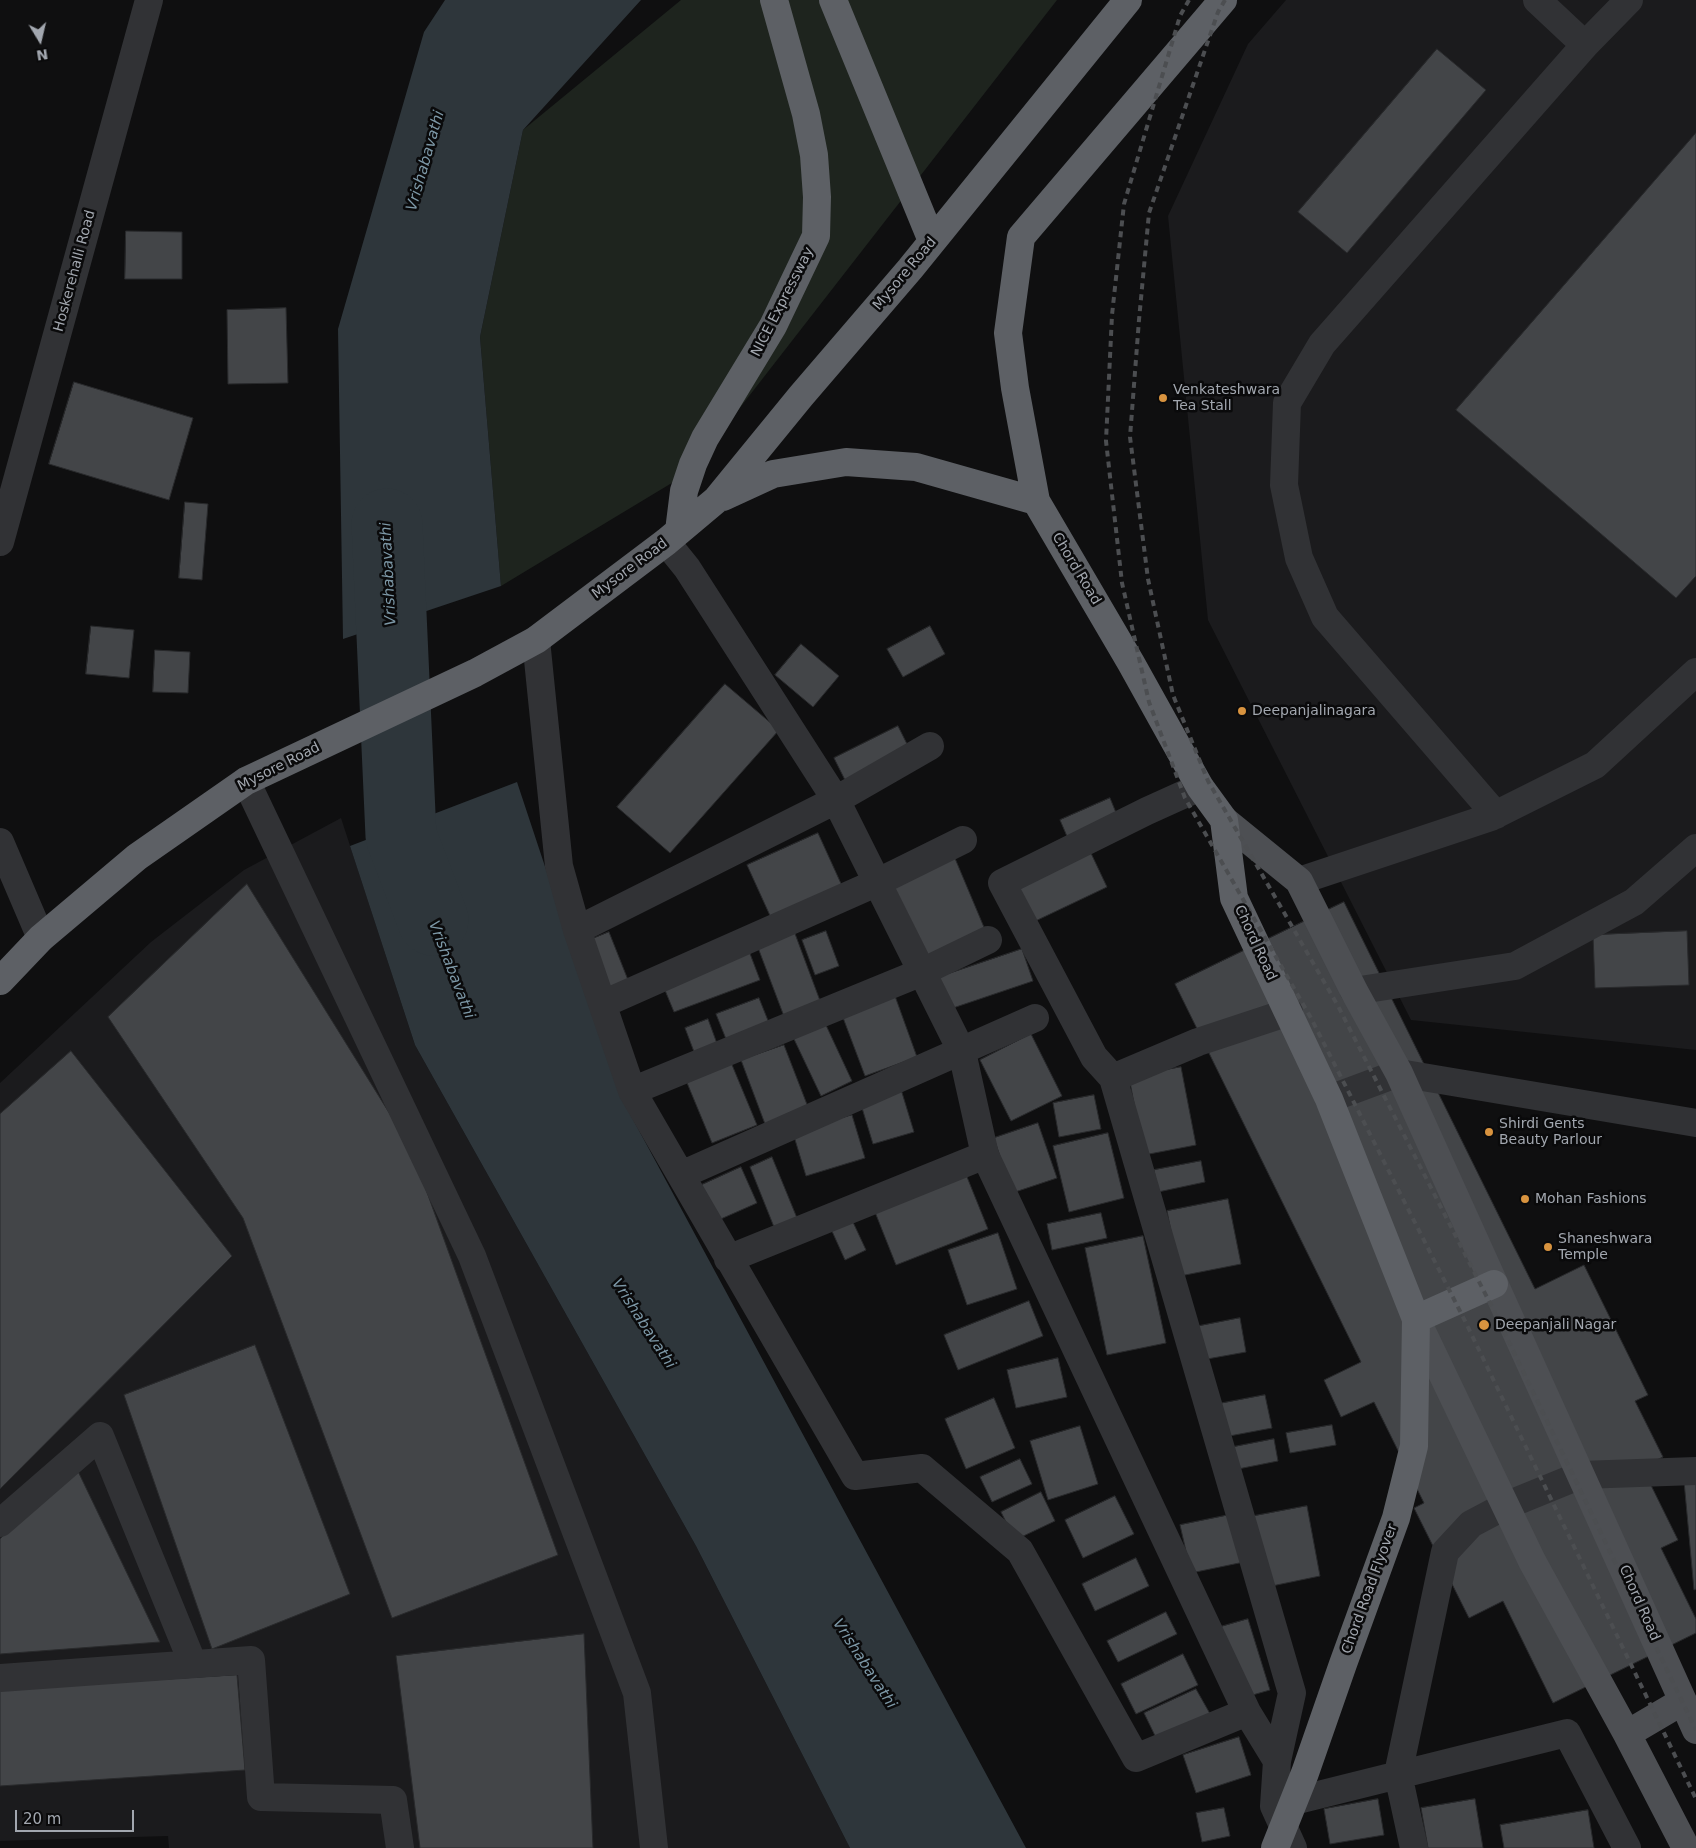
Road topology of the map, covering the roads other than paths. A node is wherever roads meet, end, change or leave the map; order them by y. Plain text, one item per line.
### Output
1 (149, 0) edge
2 (774, 0) edge
3 (833, 0) edge
4 (1128, 0) edge
5 (1223, 0) edge
6 (1537, 0) edge
7 (1629, 0) edge
8 (1586, 45) junction
9 (932, 241) junction
10 (716, 500) junction
11 (1036, 501) junction
12 (672, 537) junction
13 (0, 542) edge
14 (536, 640) junction
15 (1696, 672) edge
16 (930, 746) dead end
17 (254, 778) junction
18 (1200, 787) junction
19 (836, 800) junction
20 (1496, 815) junction
21 (1224, 820) junction
22 (963, 840) dead end
23 (0, 842) edge
24 (1696, 848) edge
25 (1299, 881) junction
26 (876, 882) junction
27 (577, 930) junction
28 (41, 938) junction
29 (988, 940) dead end
30 (922, 972) junction
31 (1, 980) edge
32 (1354, 991) junction
33 (603, 1004) junction
34 (1289, 1012) junction
35 (1035, 1018) dead end
36 (962, 1052) junction
37 (1399, 1073) junction
38 (1112, 1078) junction
39 (632, 1091) junction
40 (1329, 1100) junction
41 (1696, 1123) edge
42 (985, 1154) junction
43 (681, 1175) junction
44 (728, 1258) junction
45 (1494, 1284) junction
46 (1416, 1319) junction
47 (1696, 1472) edge
48 (1581, 1475) junction
49 (1505, 1506) junction
50 (0, 1523) edge
51 (193, 1664) junction
52 (0, 1678) edge
53 (1684, 1701) junction
54 (1247, 1712) junction
55 (1696, 1730) edge
56 (1627, 1734) junction
57 (1277, 1761) junction
58 (1398, 1774) junction
59 (1274, 1806) junction
60 (400, 1848) edge
61 (654, 1848) edge
62 (1275, 1848) edge
63 (1292, 1848) edge
64 (1414, 1848) edge
65 (1627, 1848) edge
66 (1686, 1848) edge

1 - 13 street, Hoskerehalli Road
2 - 12 highway, NICE Expressway
3 - 9 highway
4 - 9 highway, Mysore Road
5 - 11 highway, Chord Road
6 - 8 street
7 - 8 street
8 - 20 street
9 - 10 highway, Mysore Road
10 - 11 highway
10 - 12 highway, Mysore Road
11 - 18 highway, Chord Road
12 - 14 highway, Mysore Road
12 - 19 street
14 - 17 highway, Mysore Road
14 - 27 street
15 - 20 street
16 - 19 street
17 - 28 highway, Mysore Road
17 - 61 street
18 - 21 highway, Chord Road
18 - 38 street
19 - 26 street
19 - 27 street
20 - 25 street
21 - 25 main road
21 - 34 highway, Chord Road
22 - 26 street
23 - 28 street
24 - 32 street
25 - 32 main road, Chord Road
26 - 30 street
26 - 33 street
27 - 33 street
28 - 31 highway, Mysore Road
29 - 30 street
30 - 36 street
30 - 39 street
32 - 37 main road, Chord Road
33 - 39 street
34 - 38 street
34 - 40 highway, Chord Road
35 - 36 street
36 - 42 street
36 - 43 street
37 - 40 street
37 - 41 street
37 - 45 main road, Chord Road
38 - 57 street
39 - 43 street
40 - 46 highway, Chord Road
42 - 44 street
42 - 54 street
43 - 44 street
44 - 54 street
45 - 46 highway
45 - 48 main road, Chord Road
46 - 49 main road
46 - 62 highway, Chord Road Flyover
47 - 48 street
48 - 49 street
48 - 53 main road, Chord Road
49 - 56 main road
49 - 58 street
50 - 51 street
51 - 52 street
51 - 60 street
53 - 55 main road, Chord Road
53 - 56 main road
54 - 57 street
56 - 66 main road
57 - 59 street
58 - 59 street
58 - 64 street
58 - 65 street
59 - 63 street

